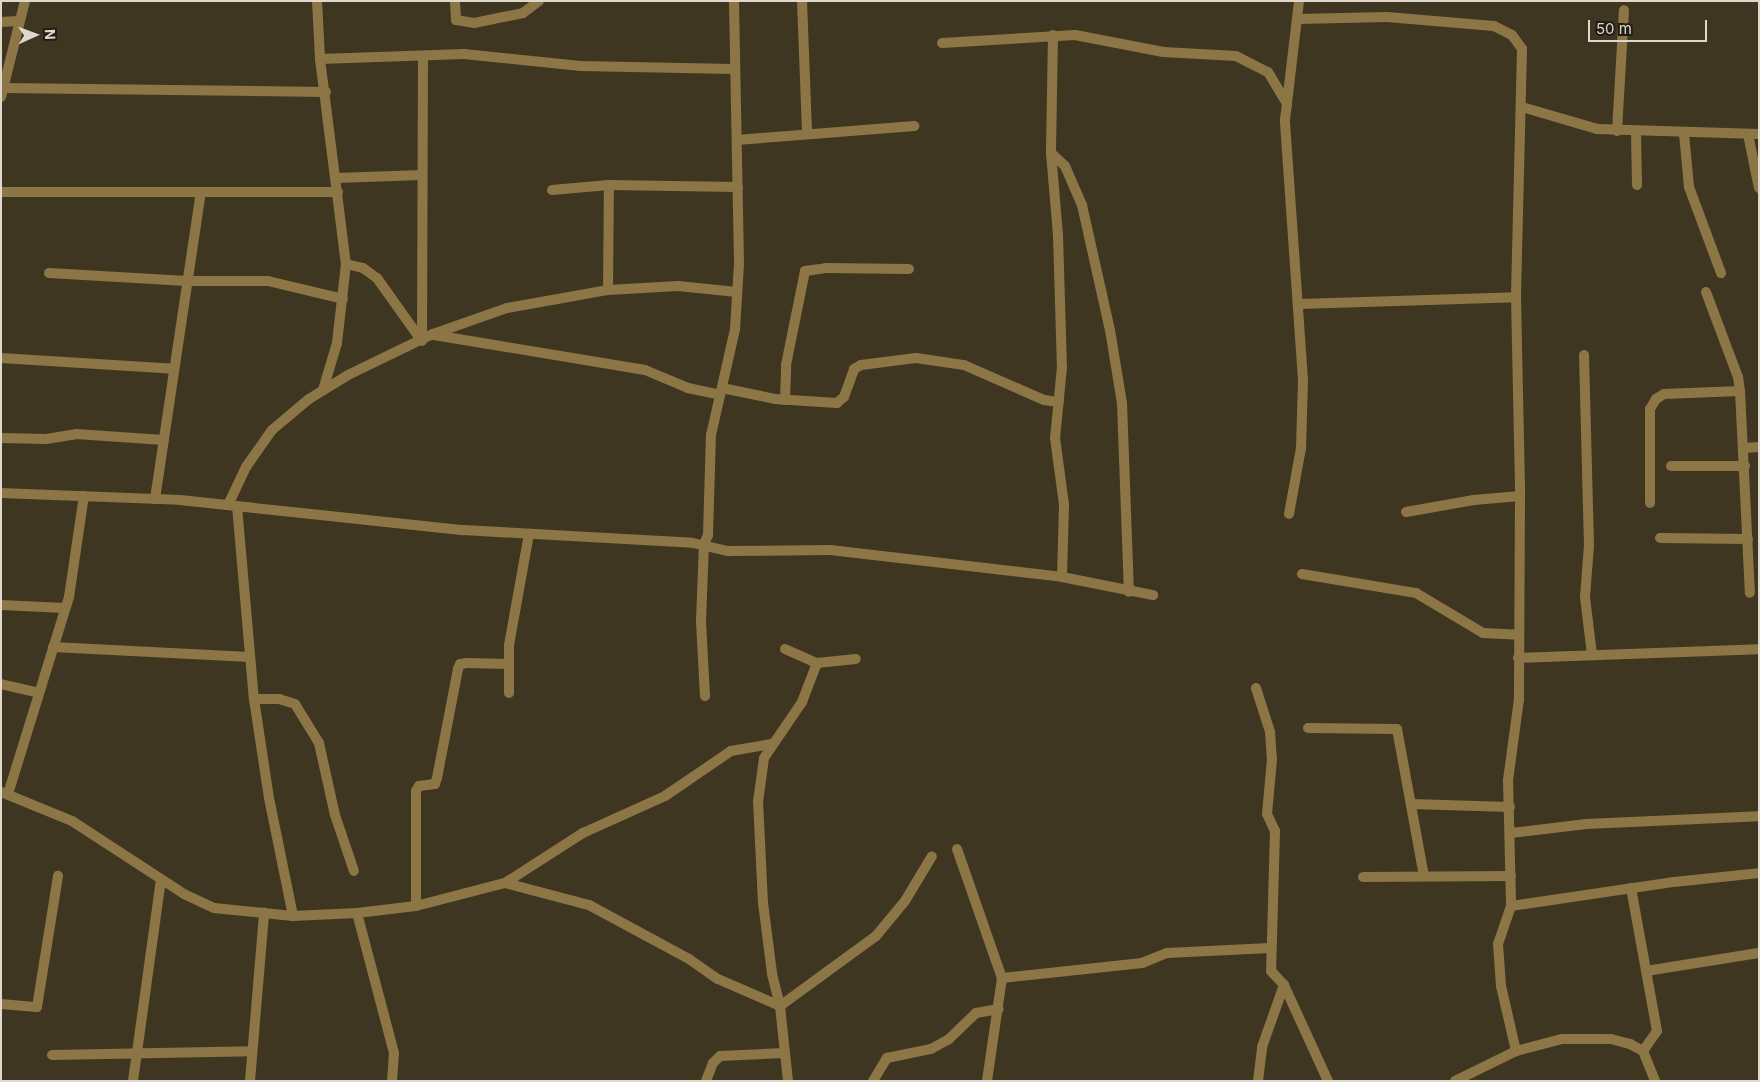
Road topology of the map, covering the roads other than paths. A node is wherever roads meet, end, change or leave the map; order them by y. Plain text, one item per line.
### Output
1 (25, 1) edge
2 (317, 1) edge
3 (455, 1) edge
4 (539, 1) edge
5 (734, 1) edge
6 (802, 1) edge
7 (1299, 1) edge
8 (1624, 10) dead end
9 (1298, 20) junction
10 (19, 21) junction
11 (1, 22) edge
12 (1053, 35) junction
13 (942, 43) dead end
14 (423, 56) junction
15 (320, 59) junction
16 (734, 69) junction
17 (326, 92) junction
18 (2, 93) edge
19 (1287, 104) junction
20 (1522, 107) junction
21 (914, 126) dead end
22 (1617, 131) junction
23 (1636, 132) junction
24 (807, 134) junction
25 (1684, 134) junction
26 (1754, 134) edge
27 (738, 140) junction
28 (1051, 153) junction
29 (422, 176) junction
30 (336, 178) junction
31 (609, 185) junction
32 (1637, 185) dead end
33 (738, 187) junction
34 (1759, 188) edge
35 (552, 190) dead end
36 (1, 192) edge
37 (201, 192) junction
38 (338, 192) junction
39 (346, 264) junction
40 (909, 269) dead end
41 (49, 273) dead end
42 (1721, 273) dead end
43 (187, 281) junction
44 (608, 290) junction
45 (737, 292) junction
46 (1706, 292) dead end
47 (1516, 297) junction
48 (343, 299) junction
49 (1300, 304) junction
50 (434, 334) junction
51 (422, 341) junction
52 (1584, 355) dead end
53 (1, 358) edge
54 (174, 369) junction
55 (323, 390) junction
56 (1740, 391) junction
57 (721, 392) junction
58 (786, 400) junction
59 (1059, 402) junction
60 (1, 438) edge
61 (164, 440) junction
62 (1759, 447) edge
63 (1744, 448) junction
64 (1671, 466) dead end
65 (1745, 466) junction
66 (1, 493) edge
67 (84, 496) junction
68 (1520, 496) junction
69 (155, 499) junction
70 (1650, 503) dead end
71 (232, 505) junction
72 (1406, 512) dead end
73 (1289, 514) dead end
74 (529, 534) junction
75 (1660, 538) dead end
76 (1748, 538) junction
77 (704, 544) junction
78 (1302, 574) dead end
79 (1062, 577) junction
80 (1129, 592) junction
81 (1750, 593) dead end
82 (1153, 595) dead end
83 (1, 605) edge
84 (65, 608) junction
85 (1518, 634) junction
86 (53, 647) junction
87 (785, 648) dead end
88 (1759, 650) edge
89 (1592, 655) junction
90 (250, 657) junction
91 (1518, 658) junction
92 (856, 659) dead end
93 (816, 663) junction
94 (508, 664) junction
95 (1, 684) edge
96 (1256, 688) dead end
97 (39, 693) junction
98 (510, 694) dead end
99 (705, 696) dead end
100 (254, 699) junction
101 (1308, 728) dead end
102 (771, 744) junction
103 (5, 793) edge
104 (1410, 804) junction
105 (1510, 807) junction
106 (1759, 816) edge
107 (1511, 833) junction
108 (957, 849) dead end
109 (932, 856) dead end
110 (354, 871) dead end
111 (1759, 873) edge
112 (58, 876) dead end
113 (1363, 876) dead end
114 (1424, 876) junction
115 (1511, 876) junction
116 (161, 880) junction
117 (505, 883) junction
118 (1631, 888) junction
119 (416, 906) junction
120 (1511, 906) junction
121 (264, 913) junction
122 (357, 913) junction
123 (294, 916) junction
124 (1270, 948) junction
125 (1759, 953) edge
126 (1646, 971) junction
127 (1002, 978) junction
128 (1284, 985) junction
129 (1, 1004) edge
130 (780, 1006) junction
131 (999, 1009) junction
132 (252, 1051) junction
133 (1516, 1051) junction
134 (1643, 1051) junction
135 (786, 1053) junction
136 (52, 1054) dead end
137 (135, 1055) junction
138 (133, 1081) edge
139 (250, 1081) edge
140 (392, 1081) edge
141 (706, 1081) edge
142 (788, 1081) edge
143 (872, 1081) edge
144 (987, 1081) edge
145 (1258, 1081) edge
146 (1328, 1081) edge
147 (1454, 1081) edge
148 (1655, 1081) edge

1 - 10 street
2 - 15 street
3 - 4 street
5 - 16 street
6 - 24 street
7 - 9 street
8 - 22 street
9 - 19 street
9 - 20 street
10 - 11 street
10 - 18 street
12 - 13 street
12 - 19 street
12 - 28 street
14 - 15 street
14 - 16 street
14 - 29 street
15 - 17 street
16 - 27 street
17 - 18 street
17 - 30 street
19 - 49 street
20 - 22 street
20 - 47 street
21 - 24 street
22 - 23 street
23 - 25 street
23 - 32 street
24 - 27 street
25 - 26 street
25 - 42 street
26 - 34 street
27 - 33 street
28 - 59 street
28 - 80 street
29 - 30 street
29 - 51 street
30 - 38 street
31 - 33 street
31 - 35 street
31 - 44 street
33 - 45 street
36 - 37 street
37 - 38 street
37 - 43 street
38 - 39 street
39 - 48 street
39 - 51 street
40 - 58 street
41 - 43 street
43 - 48 street
43 - 54 street
44 - 45 street
44 - 50 street
45 - 57 street
46 - 56 street
47 - 49 street
47 - 68 street
48 - 55 street
49 - 73 street
50 - 51 street
50 - 57 street
51 - 55 street
52 - 89 street
53 - 54 street
54 - 61 street
55 - 71 street
56 - 63 street
56 - 70 street
57 - 58 street
57 - 77 street
58 - 59 street
59 - 79 street
60 - 61 street
61 - 69 street
62 - 63 street
63 - 65 street
64 - 65 street
65 - 76 street
66 - 67 street
67 - 69 street
67 - 84 street
68 - 72 street
68 - 85 street
69 - 71 street
71 - 74 street
71 - 90 street
74 - 77 street
74 - 94 street
75 - 76 street
76 - 81 street
77 - 79 street
77 - 99 street
78 - 85 street
79 - 80 street
80 - 82 street
83 - 84 street
84 - 86 street
85 - 91 street
86 - 90 street
86 - 97 street
87 - 93 street
88 - 89 street
89 - 91 street
90 - 100 street
91 - 105 street
92 - 93 street
93 - 102 street
94 - 98 street
94 - 119 street
95 - 97 street
96 - 124 street
97 - 103 street
100 - 110 street
100 - 123 street
101 - 104 street
102 - 117 street
102 - 130 street
103 - 116 street
104 - 105 street
104 - 114 street
105 - 107 street
106 - 107 street
107 - 115 street
108 - 127 street
109 - 130 street
111 - 118 street
112 - 129 street
113 - 114 street
114 - 115 street
115 - 120 street
116 - 121 street
116 - 137 street
117 - 119 street
117 - 130 street
118 - 120 street
118 - 126 street
119 - 122 street
120 - 133 street
121 - 123 street
121 - 132 street
122 - 123 street
122 - 140 street
124 - 127 street
124 - 128 street
125 - 126 street
126 - 134 street
127 - 131 street
128 - 145 street
128 - 146 street
130 - 135 street
131 - 143 street
131 - 144 street
132 - 137 street
132 - 139 street
133 - 134 street
133 - 147 street
134 - 148 street
135 - 141 street
135 - 142 street
136 - 137 street
137 - 138 street

